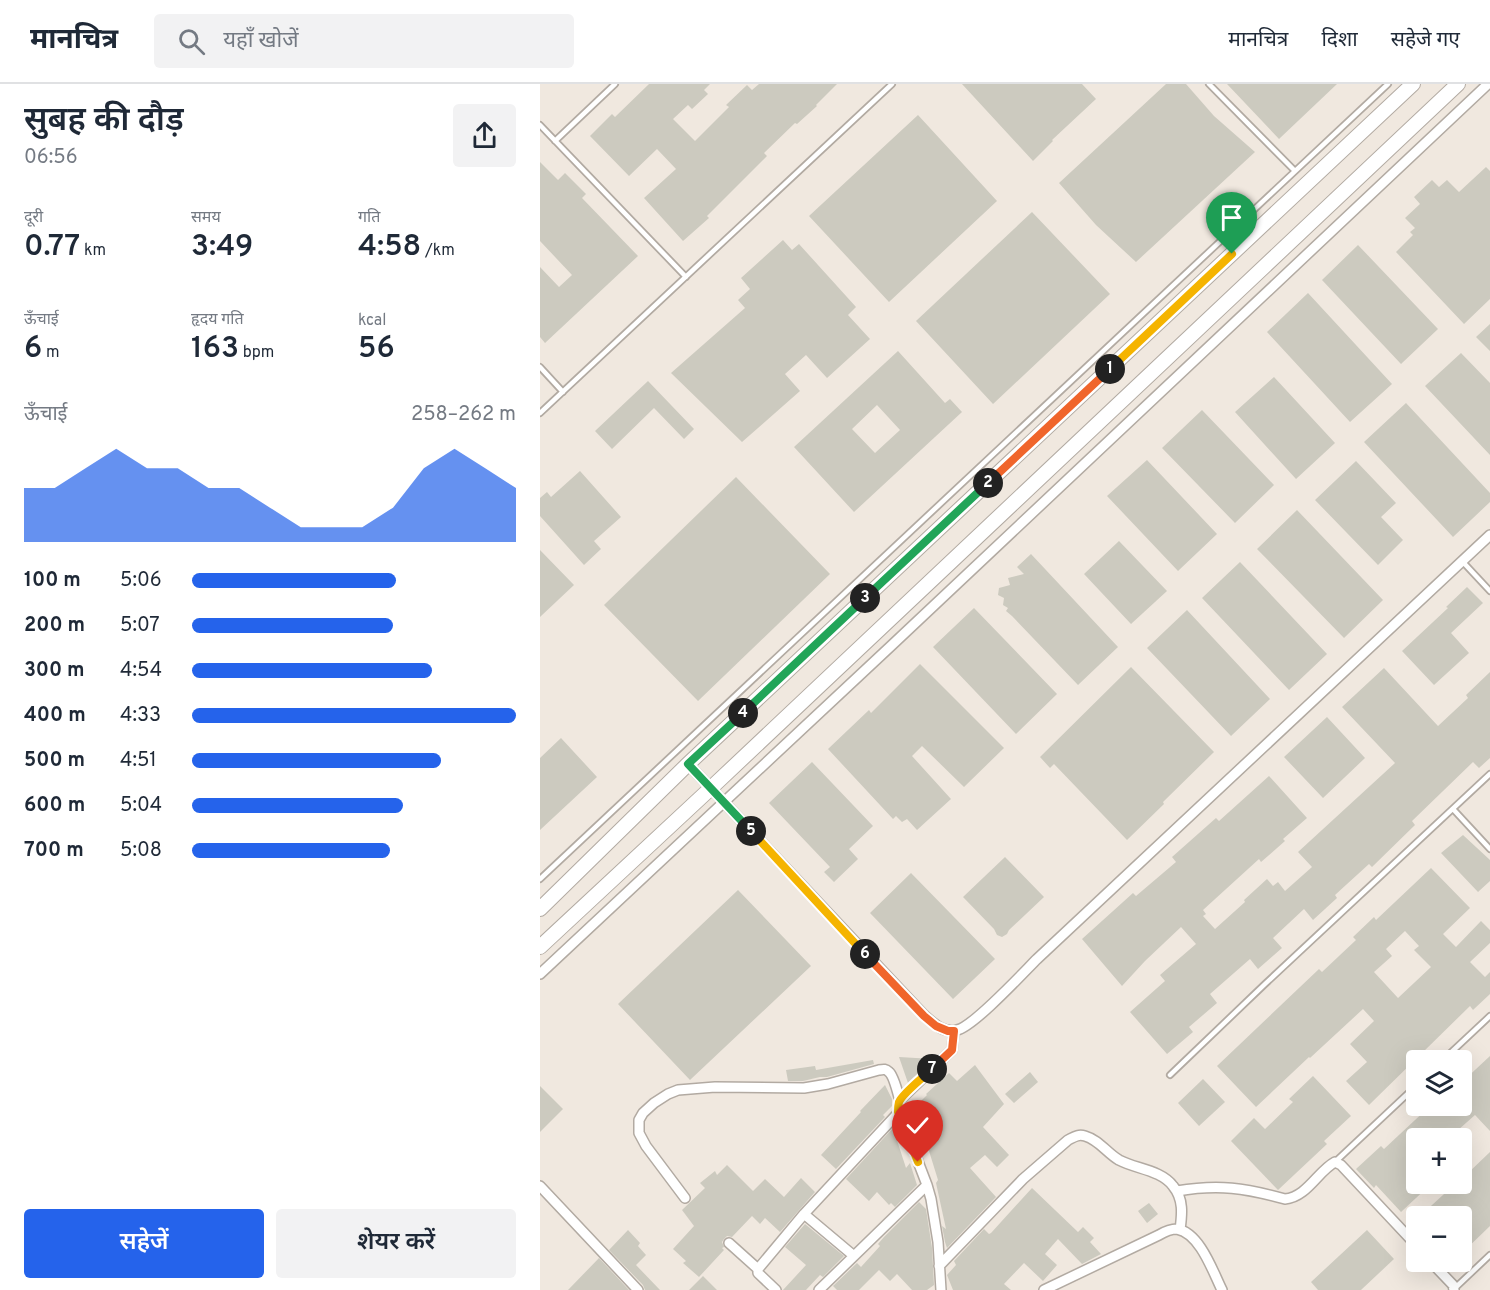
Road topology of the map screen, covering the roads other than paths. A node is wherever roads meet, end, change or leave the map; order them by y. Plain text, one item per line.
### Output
1 (615, 84) edge
2 (892, 84) edge
3 (1209, 84) edge
4 (1388, 84) edge
5 (1413, 84) edge
6 (1458, 84) edge
7 (1488, 84) edge
8 (540, 125) edge
9 (555, 141) junction
10 (1295, 171) junction
11 (686, 276) junction
12 (540, 367) edge
13 (563, 392) junction
14 (540, 413) edge
15 (1490, 535) edge
16 (1462, 561) junction
17 (1490, 591) edge
18 (688, 764) junction
19 (1490, 774) edge
20 (711, 788) junction
21 (724, 801) junction
22 (1453, 809) junction
23 (1490, 849) edge
24 (540, 879) edge
25 (540, 909) edge
26 (540, 947) edge
27 (540, 974) edge
28 (1490, 1016) edge
29 (954, 1031) junction
30 (1454, 1050) edge
31 (1170, 1075) dead end
32 (1406, 1095) edge
33 (900, 1101) junction
34 (898, 1112) junction
35 (1335, 1162) junction
36 (927, 1185) junction
37 (540, 1186) edge
38 (1177, 1191) junction
39 (685, 1198) dead end
40 (804, 1214) junction
41 (1180, 1230) junction
42 (1406, 1234) edge
43 (729, 1244) dead end
44 (1490, 1255) edge
45 (854, 1256) junction
46 (939, 1266) junction
47 (758, 1269) junction
48 (1441, 1272) edge
49 (1454, 1289) edge
50 (638, 1290) edge
51 (776, 1290) edge
52 (819, 1290) edge
53 (941, 1290) edge
54 (1044, 1290) edge
55 (1222, 1290) edge

1 - 9 lane
2 - 11 lane
3 - 10 lane
4 - 10 lane
5 - 18 main road
6 - 20 main road
7 - 21 street
8 - 9 lane
9 - 11 lane
10 - 24 lane
11 - 13 lane
12 - 13 lane
13 - 14 lane
15 - 16 street
16 - 17 lane
16 - 29 street
18 - 20 street
18 - 25 main road
19 - 22 lane
20 - 21 street
20 - 26 main road
21 - 27 street
21 - 29 street
22 - 23 lane
22 - 31 lane
28 - 30 lane
29 - 33 street
32 - 35 lane
33 - 34 street
33 - 39 street
34 - 36 street
34 - 40 street
35 - 38 street
35 - 42 street
36 - 45 street
36 - 46 street
37 - 50 street
38 - 41 street
38 - 46 street
40 - 45 street
40 - 47 street
41 - 54 street
41 - 55 street
43 - 47 street
44 - 49 lane
45 - 52 street
46 - 53 street
47 - 51 street
48 - 49 street

